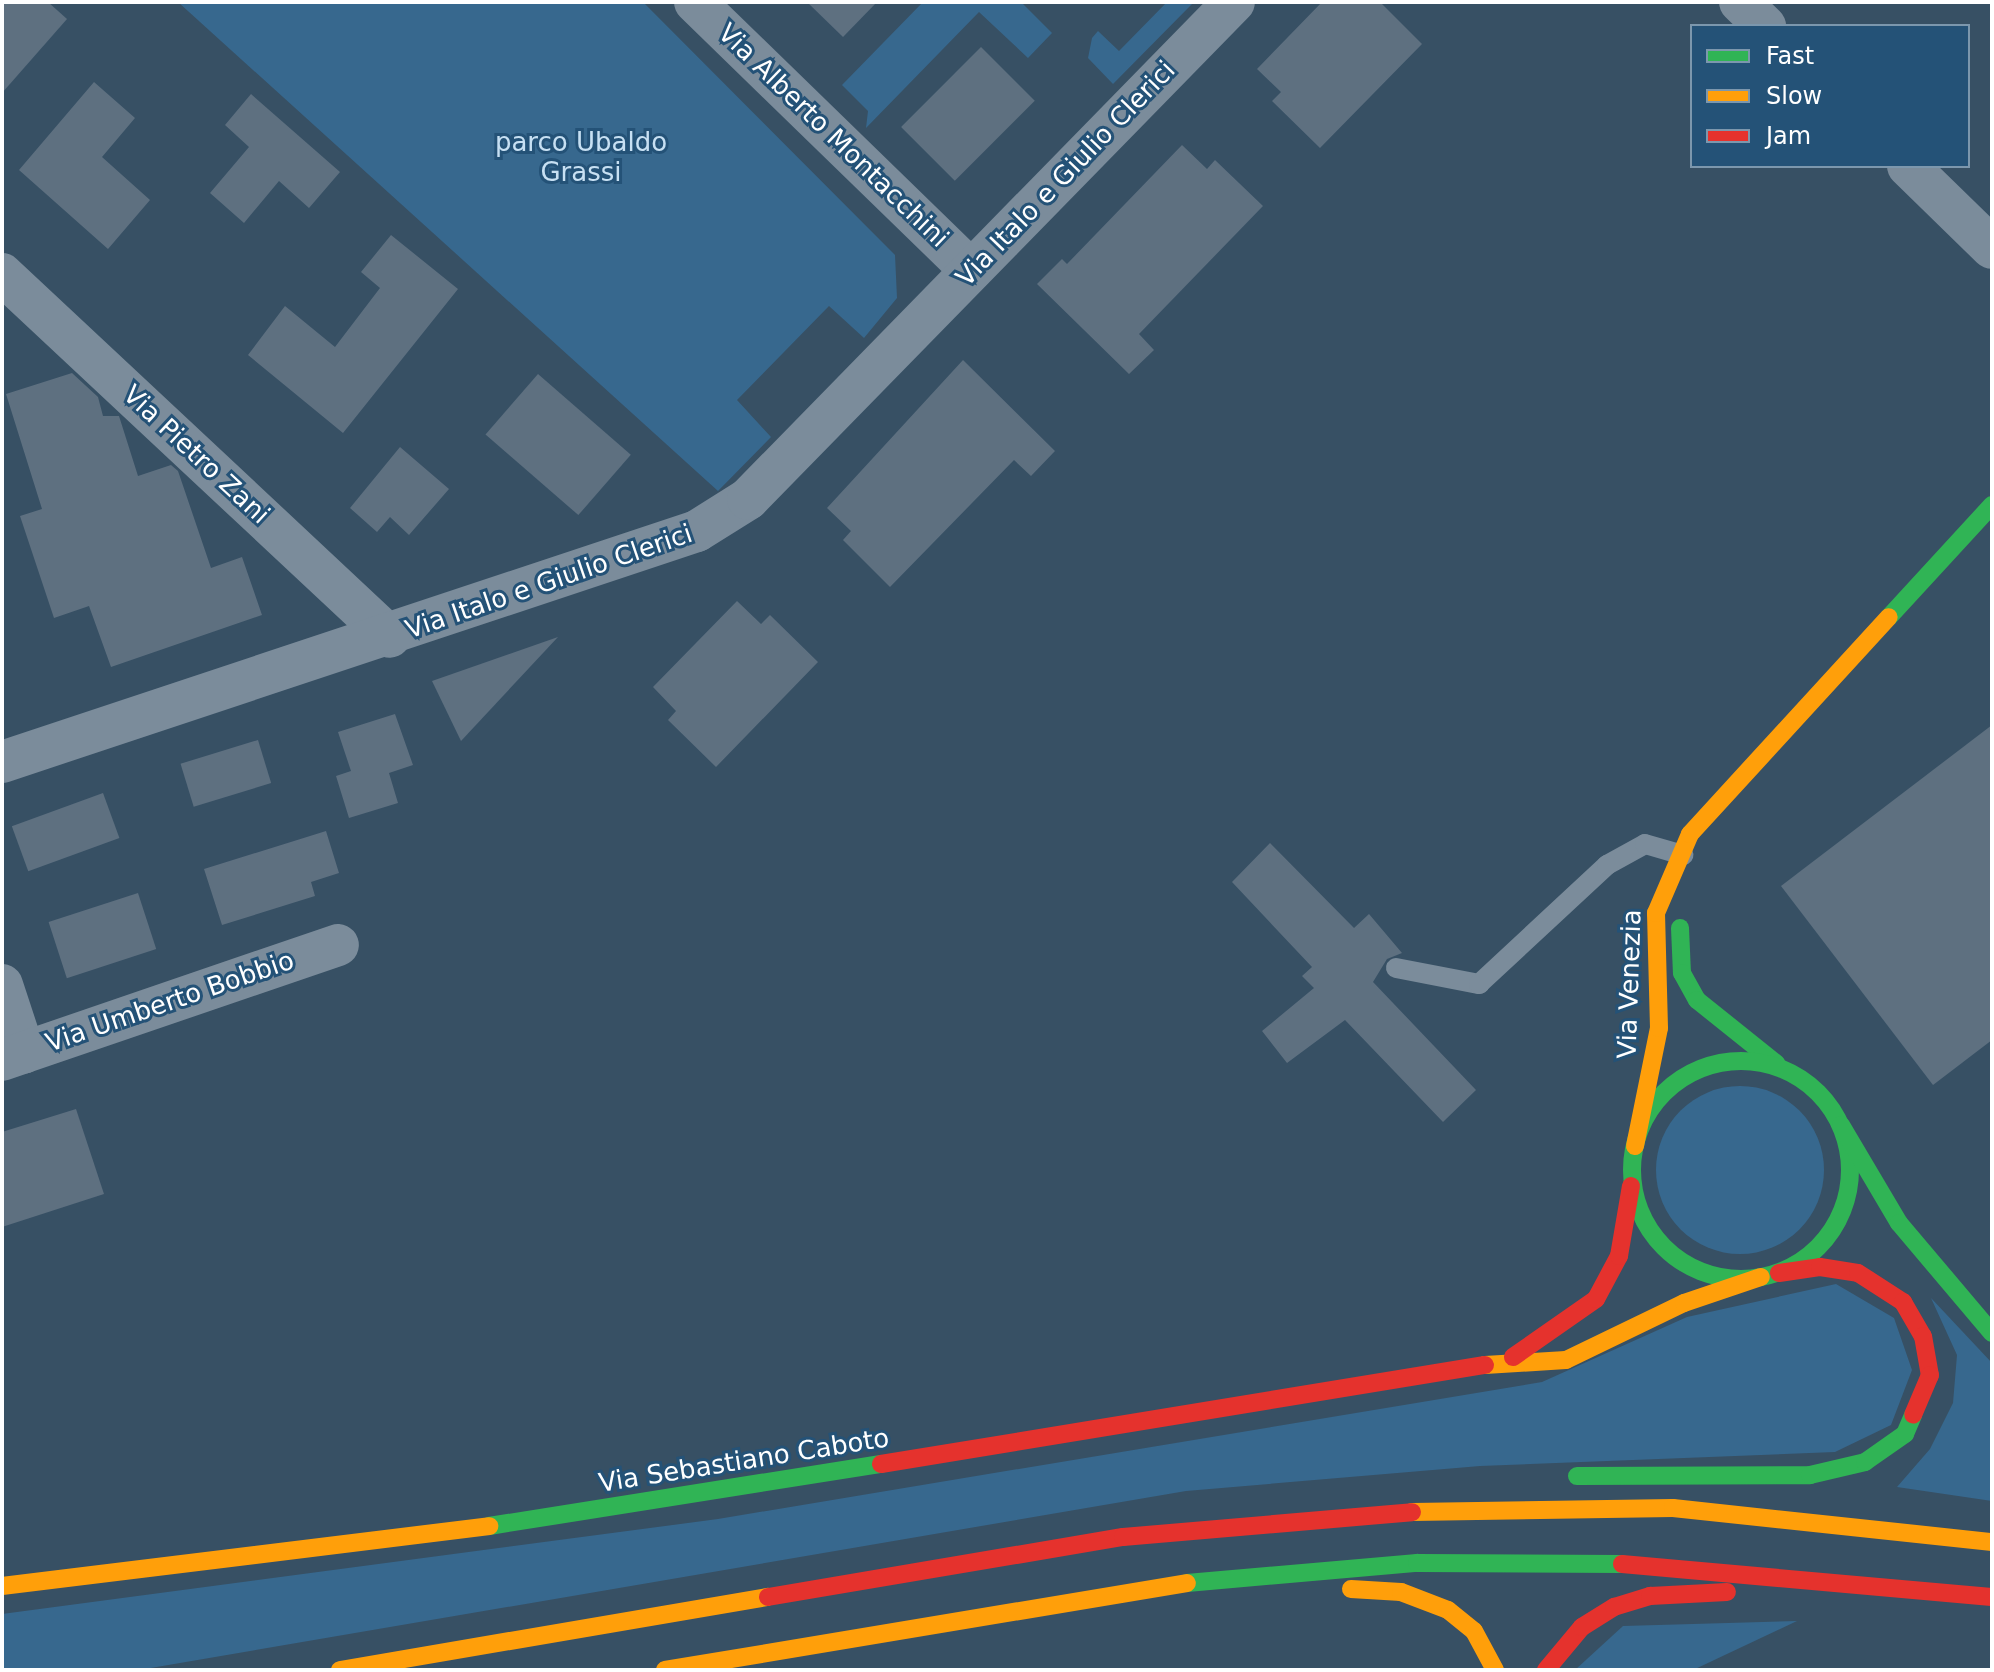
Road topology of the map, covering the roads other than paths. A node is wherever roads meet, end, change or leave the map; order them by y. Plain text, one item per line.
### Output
1 (695, 2) edge
2 (1234, 2) edge
3 (1740, 2) edge
4 (1763, 24) edge
5 (1910, 168) edge
6 (1992, 248) edge
7 (971, 270) junction
8 (2, 274) edge
9 (1992, 505) edge
10 (390, 637) junction
11 (2, 762) edge
12 (1760, 763) junction
13 (1721, 832) dead end
14 (1680, 853) junction
15 (1704, 859) joint
16 (338, 945) dead end
17 (1396, 968) dead end
18 (2, 985) edge
19 (13, 1056) edge
20 (1793, 1074) junction
21 (1841, 1125) junction
22 (1634, 1155) junction
23 (1770, 1275) junction
24 (1992, 1333) edge
25 (1492, 1364) junction
26 (1549, 1477) dead end
27 (1376, 1493) dead end
28 (1260, 1520) junction
29 (1992, 1542) edge
30 (2, 1586) edge
31 (1992, 1597) edge
32 (1010, 1610) junction
33 (1992, 1616) edge
34 (1559, 1651) joint
35 (340, 1670) edge
36 (665, 1670) edge
37 (1495, 1670) edge
38 (1547, 1670) edge

1 - 7 street, Via Alberto Montacchini
2 - 7 street, Via Italo e Giulio Clerici
3 - 4 street
5 - 6 street
7 - 10 street, Via Italo e Giulio Clerici
8 - 10 street, Via Pietro Zani
9 - 12 main road, Via Venezia
10 - 11 street, Via Italo e Giulio Clerici
12 - 13 main road, Via Venezia
12 - 14 main road, Via Venezia
14 - 15 lane
14 - 17 lane
14 - 22 main road, Via Venezia
15 - 20 main road, Via Venezia
16 - 19 street, Via Umberto Bobbio
18 - 19 street
20 - 21 main road, Via Venezia
20 - 22 main road, Via Venezia
21 - 23 main road, Via Venezia
21 - 24 main road
22 - 23 main road, Via Venezia
22 - 25 main road, Via Sebastiano Caboto
23 - 25 main road, Via Sebastiano Caboto
23 - 26 main road
25 - 30 main road, Via Sebastiano Caboto
27 - 28 main road
28 - 29 main road
28 - 35 main road
31 - 32 main road
32 - 36 main road
32 - 37 main road
33 - 34 main road
34 - 38 lane

